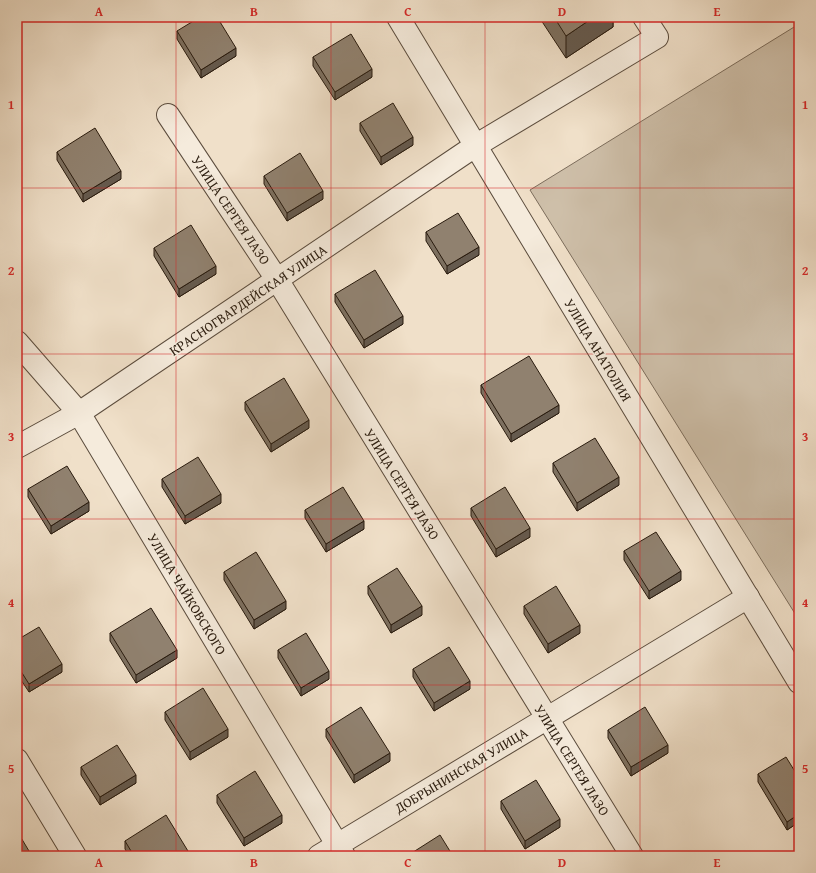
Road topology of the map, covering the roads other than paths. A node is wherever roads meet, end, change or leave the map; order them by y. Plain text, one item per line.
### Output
1 (398, 17) edge
2 (644, 17) edge
3 (168, 116) dead end
4 (476, 146) junction
5 (278, 281) junction
6 (17, 342) edge
7 (79, 413) junction
8 (17, 447) edge
9 (748, 597) junction
10 (799, 682) edge
11 (546, 718) junction
12 (17, 760) edge
13 (333, 852) edge
14 (75, 856) edge
15 (632, 856) edge

1 - 4 street, УЛИЦА АНАТОЛИЯ
2 - 4 street, КРАСНОГВАРДЕЙСКАЯ УЛИЦА
3 - 5 street, УЛИЦА СЕРГЕЯ ЛАЗО
4 - 5 street, КРАСНОГВАРДЕЙСКАЯ УЛИЦА
4 - 9 street, УЛИЦА АНАТОЛИЯ
5 - 7 street, КРАСНОГВАРДЕЙСКАЯ УЛИЦА
5 - 11 street, УЛИЦА СЕРГЕЯ ЛАЗО
6 - 7 street, УЛИЦА ЧАЙКОВСКОГО
7 - 8 street, КРАСНОГВАРДЕЙСКАЯ УЛИЦА
7 - 13 street, УЛИЦА ЧАЙКОВСКОГО
9 - 10 street, УЛИЦА АНАТОЛИЯ
9 - 11 street, ДОБРЫНИНСКАЯ УЛИЦА
11 - 13 street, ДОБРЫНИНСКАЯ УЛИЦА
11 - 15 street, УЛИЦА СЕРГЕЯ ЛАЗО
12 - 14 street

